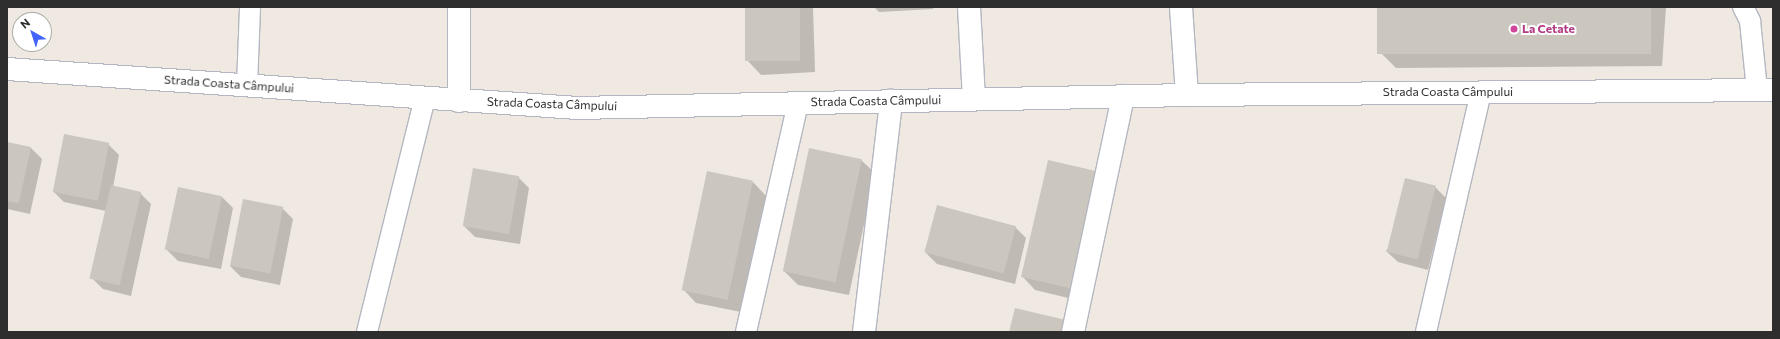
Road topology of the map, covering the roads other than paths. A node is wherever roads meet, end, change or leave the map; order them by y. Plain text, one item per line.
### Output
1 (250, 7) edge
2 (459, 7) edge
3 (969, 7) edge
4 (1181, 7) edge
5 (1751, 12) edge
6 (7, 69) edge
7 (247, 86) junction
8 (1765, 90) edge
9 (1481, 92) junction
10 (1187, 95) junction
11 (1123, 96) junction
12 (425, 98) junction
13 (974, 99) junction
14 (459, 101) junction
15 (891, 101) junction
16 (798, 103) junction
17 (367, 332) edge
18 (746, 332) edge
19 (864, 332) edge
20 (1073, 332) edge
21 (1426, 332) edge

1 - 7 lane
2 - 14 street
3 - 13 street
4 - 10 street
5 - 8 lane
6 - 7 street, Strada Coasta Câmpului
7 - 12 street, Strada Coasta Câmpului
8 - 9 street, Strada Coasta Câmpului
9 - 10 street, Strada Coasta Câmpului
9 - 21 lane
10 - 11 street, Strada Coasta Câmpului
11 - 13 street, Strada Coasta Câmpului
11 - 20 street
12 - 14 street, Strada Coasta Câmpului
12 - 17 lane
13 - 15 street, Strada Coasta Câmpului
14 - 16 street, Strada Coasta Câmpului
15 - 16 street, Strada Coasta Câmpului
15 - 19 street
16 - 18 lane

